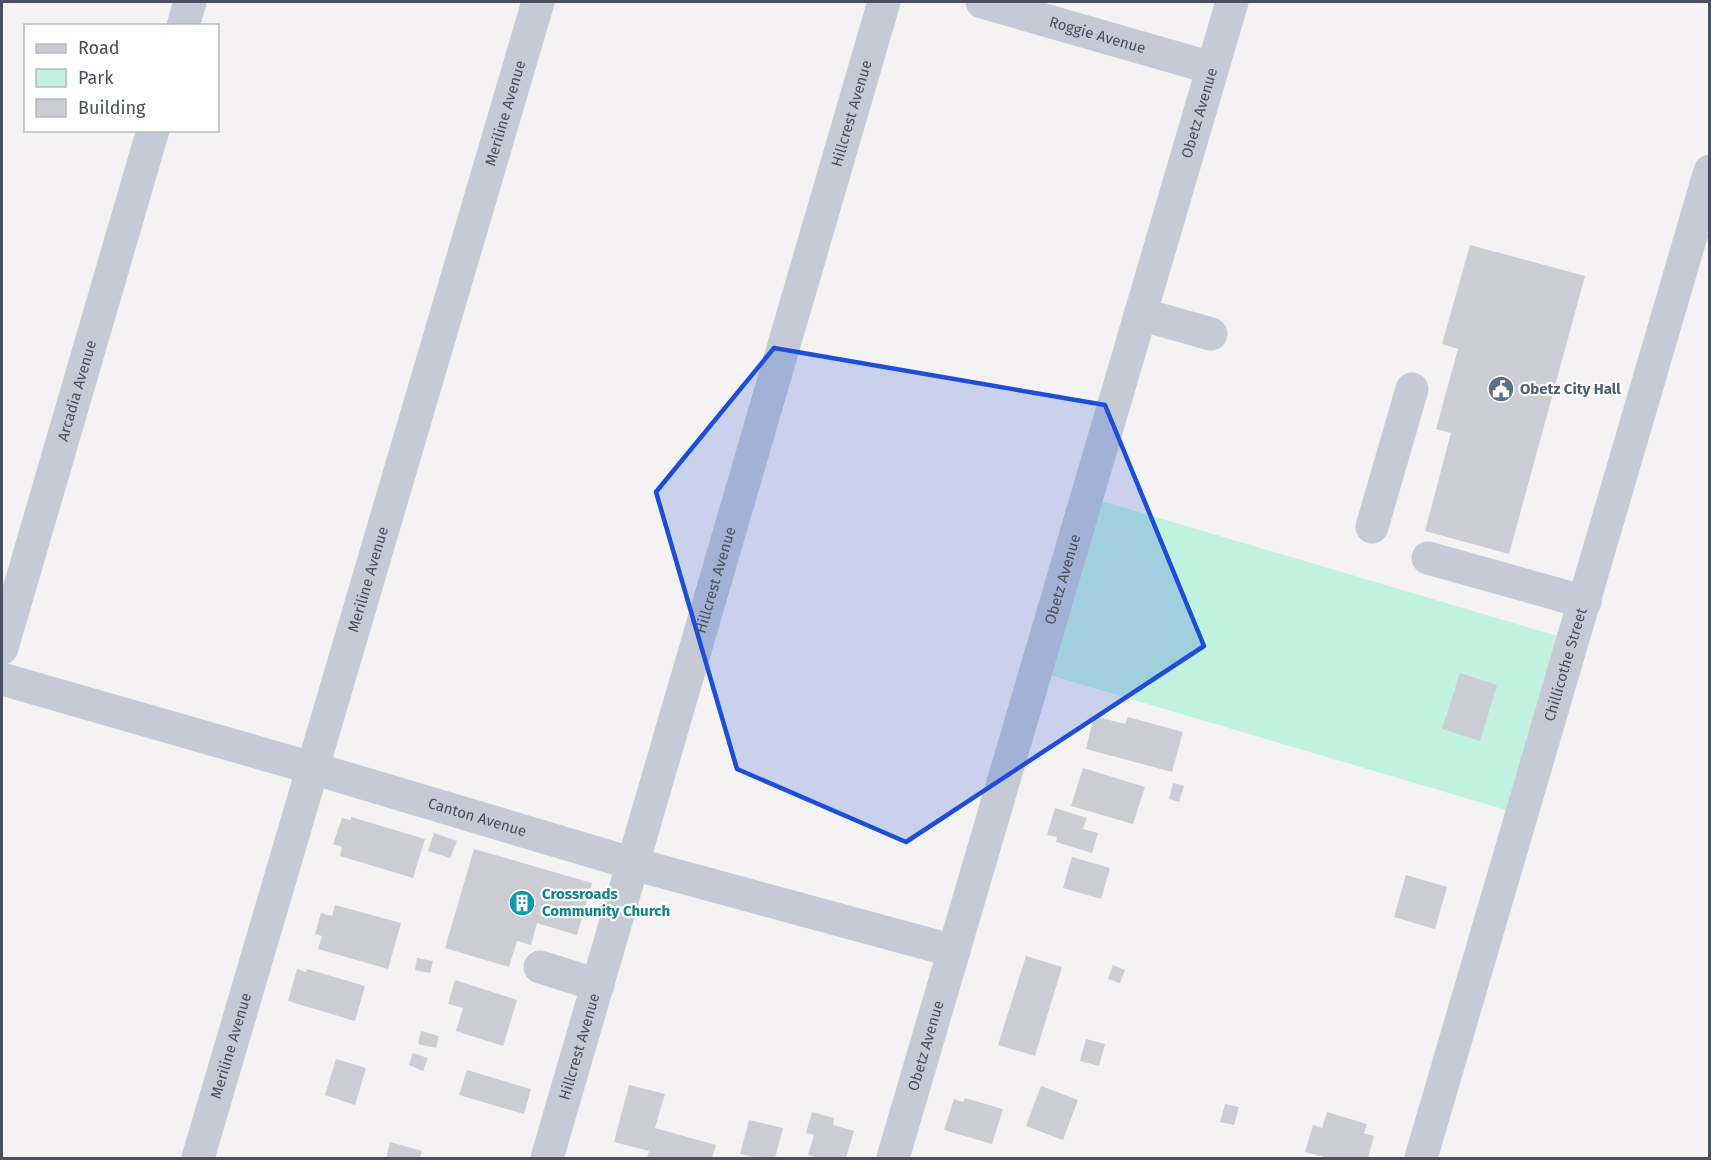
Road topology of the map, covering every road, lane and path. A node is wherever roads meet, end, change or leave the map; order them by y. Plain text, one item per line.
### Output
1 (190, 2) edge
2 (538, 2) edge
3 (884, 2) edge
4 (982, 2) edge
5 (1232, 2) edge
6 (184, 24) edge
7 (1212, 68) junction
8 (152, 132) edge
9 (1710, 171) edge
10 (1140, 314) junction
11 (1211, 334) dead end
12 (1412, 389) dead end
13 (1372, 527) dead end
14 (1428, 558) dead end
15 (1585, 602) junction
16 (2, 648) edge
17 (2, 680) edge
18 (312, 768) junction
19 (634, 864) junction
20 (954, 951) junction
21 (540, 967) dead end
22 (598, 985) junction
23 (198, 1158) edge
24 (547, 1158) edge
25 (893, 1158) edge
26 (1421, 1158) edge

1 - 6 street
2 - 18 street, Meriline Avenue
3 - 19 street, Hillcrest Avenue
4 - 7 street, Roggie Avenue
5 - 7 street, Obetz Avenue
7 - 10 street, Obetz Avenue
8 - 16 street, Arcadia Avenue
9 - 15 street, Chillicothe Street
10 - 11 street
10 - 20 street, Obetz Avenue
12 - 13 street
14 - 15 street
15 - 26 street, Chillicothe Street
17 - 18 street, Canton Avenue
18 - 19 street, Canton Avenue
18 - 23 street, Meriline Avenue
19 - 20 street, Canton Avenue
19 - 22 street, Hillcrest Avenue
20 - 25 street, Obetz Avenue
21 - 22 street
22 - 24 street, Hillcrest Avenue

